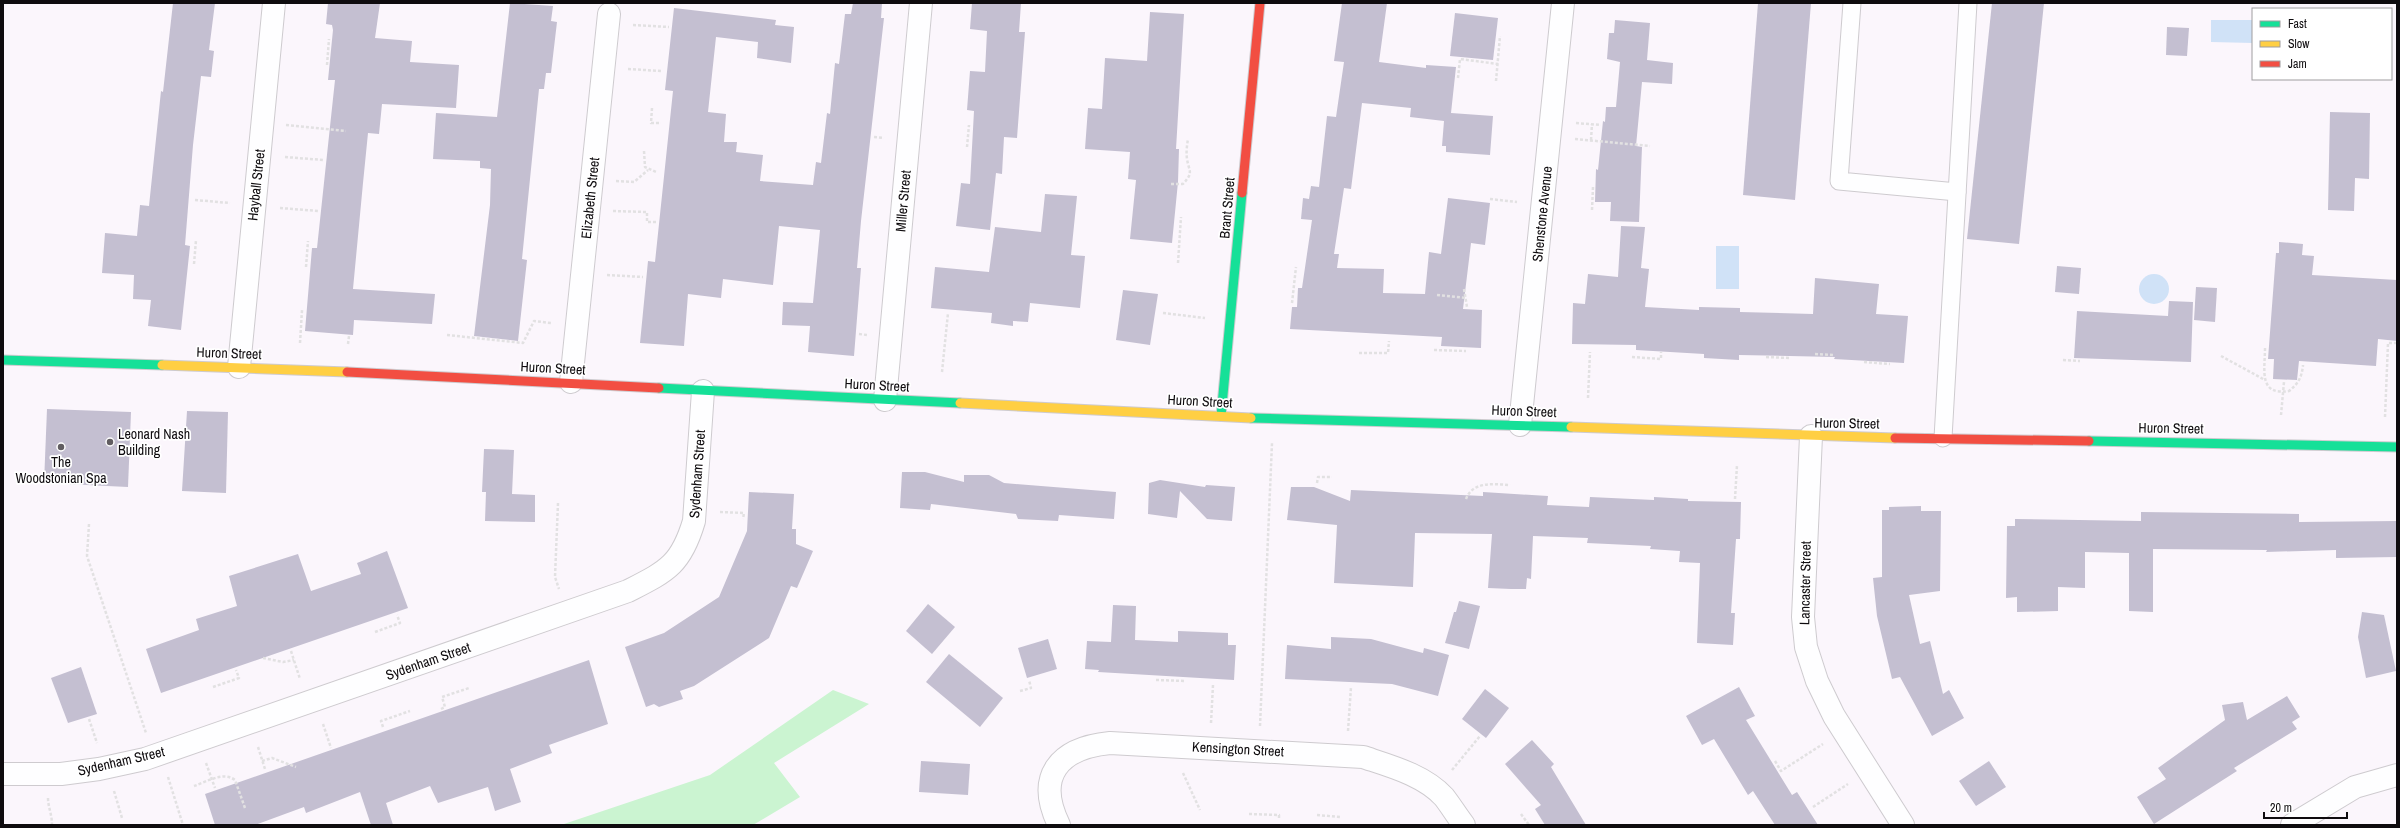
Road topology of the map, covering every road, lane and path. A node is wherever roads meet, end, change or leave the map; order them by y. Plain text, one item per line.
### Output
1 (274, 3) edge
2 (922, 3) edge
3 (1260, 3) edge
4 (1563, 3) edge
5 (1852, 3) edge
6 (1968, 3) edge
7 (609, 14) dead end
8 (628, 24) dead end
9 (669, 28) dead end
10 (1500, 36) dead end
11 (329, 39) dead end
12 (1498, 64) junction
13 (327, 65) dead end
14 (623, 69) dead end
15 (661, 71) dead end
16 (1458, 78) dead end
17 (1496, 81) dead end
18 (652, 108) dead end
19 (1571, 122) dead end
20 (661, 123) dead end
21 (1592, 124) junction
22 (282, 125) dead end
23 (969, 125) dead end
24 (1601, 125) dead end
25 (346, 131) dead end
26 (1570, 138) dead end
27 (1188, 139) dead end
28 (1591, 140) junction
29 (1650, 146) dead end
30 (967, 147) dead end
31 (644, 151) dead end
32 (279, 157) dead end
33 (324, 160) dead end
34 (648, 170) junction
35 (656, 172) dead end
36 (615, 181) dead end
37 (1171, 184) dead end
38 (1593, 188) dead end
39 (1957, 192) junction
40 (1490, 199) dead end
41 (195, 200) dead end
42 (1519, 202) dead end
43 (236, 203) dead end
44 (274, 207) dead end
45 (1592, 210) dead end
46 (319, 211) dead end
47 (609, 211) dead end
48 (1181, 217) dead end
49 (657, 222) dead end
50 (196, 240) dead end
51 (308, 242) dead end
52 (1178, 263) dead end
53 (194, 264) dead end
54 (306, 267) dead end
55 (1296, 267) dead end
56 (604, 275) dead end
57 (643, 277) dead end
58 (1464, 289) dead end
59 (1437, 295) dead end
60 (1466, 298) junction
61 (1292, 304) dead end
62 (1468, 307) dead end
63 (302, 310) dead end
64 (948, 313) dead end
65 (1163, 313) dead end
66 (1207, 318) dead end
67 (553, 323) dead end
68 (447, 335) dead end
69 (349, 336) dead end
70 (1389, 341) dead end
71 (300, 342) dead end
72 (2397, 343) edge
73 (348, 344) dead end
74 (2265, 348) dead end
75 (1434, 350) dead end
76 (1466, 351) dead end
77 (1359, 352) dead end
78 (1590, 352) dead end
79 (1661, 352) dead end
80 (1815, 354) dead end
81 (1833, 355) dead end
82 (2221, 356) dead end
83 (1766, 357) dead end
84 (1632, 358) dead end
85 (1789, 358) dead end
86 (3, 360) edge
87 (2063, 360) dead end
88 (2080, 361) dead end
89 (1864, 362) dead end
90 (1890, 364) dead end
91 (2303, 365) dead end
92 (239, 367) junction
93 (942, 372) dead end
94 (2265, 380) junction
95 (571, 382) junction
96 (2284, 382) dead end
97 (704, 391) junction
98 (2282, 393) junction
99 (1588, 398) dead end
100 (885, 400) junction
101 (2281, 415) dead end
102 (1221, 416) junction
103 (2385, 417) dead end
104 (1272, 419) junction
105 (1520, 425) junction
106 (1811, 436) junction
107 (1943, 438) junction
108 (2397, 447) edge
109 (1737, 465) dead end
110 (1332, 477) dead end
111 (1317, 483) dead end
112 (1510, 485) dead end
113 (1466, 499) dead end
114 (1735, 499) dead end
115 (558, 503) dead end
116 (717, 512) dead end
117 (743, 518) dead end
118 (89, 524) dead end
119 (560, 591) dead end
120 (397, 615) dead end
121 (375, 632) dead end
122 (291, 651) dead end
123 (263, 658) dead end
124 (294, 660) junction
125 (236, 670) dead end
126 (301, 680) dead end
127 (1029, 680) dead end
128 (1156, 680) dead end
129 (1185, 681) dead end
130 (1213, 686) dead end
131 (213, 687) dead end
132 (1351, 687) dead end
133 (469, 688) dead end
134 (1020, 691) dead end
135 (441, 709) dead end
136 (410, 711) dead end
137 (89, 719) dead end
138 (322, 723) dead end
139 (383, 727) dead end
140 (1211, 729) dead end
141 (1348, 734) dead end
142 (1480, 736) dead end
143 (1826, 742) dead end
144 (99, 746) dead end
145 (257, 746) dead end
146 (331, 748) dead end
147 (1258, 750) junction
148 (157, 755) junction
149 (204, 756) dead end
150 (262, 761) junction
151 (1775, 761) dead end
152 (296, 767) dead end
153 (1180, 767) dead end
154 (265, 769) dead end
155 (3, 774) edge
156 (1448, 775) dead end
157 (2397, 775) edge
158 (212, 780) junction
159 (1851, 781) dead end
160 (112, 786) dead end
161 (194, 786) dead end
162 (215, 788) dead end
163 (48, 794) dead end
164 (1813, 807) dead end
165 (245, 808) dead end
166 (1200, 810) dead end
167 (1249, 814) dead end
168 (1522, 814) dead end
169 (1317, 815) dead end
170 (1340, 817) dead end
171 (122, 818) dead end
172 (1279, 820) dead end
173 (52, 825) edge
174 (183, 825) edge
175 (1059, 825) edge
176 (1464, 825) edge
177 (1529, 825) edge
178 (1903, 825) edge
179 (2292, 825) edge

1 - 92 street, Hayball Street
2 - 100 street, Miller Street
3 - 102 main road, Brant Street
4 - 105 street, Shenstone Avenue
5 - 39 lane
6 - 39 lane
7 - 95 street, Elizabeth Street
8 - 9 path
10 - 12 path
11 - 13 path
12 - 16 path
12 - 17 path
14 - 15 path
18 - 20 path
19 - 21 path
21 - 24 path
21 - 28 path
22 - 25 path
23 - 30 path
26 - 28 path
27 - 37 path
28 - 29 path
31 - 34 path
32 - 33 path
34 - 35 path
34 - 36 path
38 - 45 path
39 - 107 lane
40 - 42 path
41 - 43 path
44 - 46 path
47 - 49 path
48 - 52 path
50 - 53 path
51 - 54 path
55 - 61 path
56 - 57 path
58 - 60 path
59 - 60 path
60 - 62 path
63 - 71 path
64 - 93 path
65 - 66 path
67 - 68 path
69 - 73 path
70 - 77 path
72 - 103 path
74 - 94 path
75 - 76 path
78 - 99 path
79 - 84 path
80 - 81 path
82 - 94 path
83 - 85 path
86 - 92 main road, Huron Street
87 - 88 path
89 - 90 path
91 - 98 path
92 - 95 main road, Huron Street
94 - 98 path
95 - 97 main road, Huron Street
96 - 98 path
97 - 100 main road, Huron Street
97 - 148 street, Sydenham Street
98 - 101 path
100 - 102 main road, Huron Street
102 - 104 main road, Huron Street
104 - 105 main road, Huron Street
104 - 147 path
105 - 106 main road, Huron Street
106 - 107 main road, Huron Street
106 - 178 street, Lancaster Street
107 - 108 main road, Huron Street
109 - 114 path
110 - 111 path
112 - 113 path
115 - 119 path
116 - 117 path
118 - 148 path
120 - 121 path
122 - 124 path
123 - 124 path
124 - 126 path
125 - 131 path
127 - 134 path
128 - 129 path
130 - 140 path
132 - 141 path
133 - 135 path
136 - 139 path
137 - 144 path
138 - 146 path
142 - 156 path
143 - 151 path
145 - 150 path
147 - 175 street, Kensington Street
147 - 176 street, Kensington Street
148 - 155 street, Sydenham Street
148 - 174 path
149 - 158 path
150 - 152 path
150 - 154 path
153 - 166 path
157 - 179 street
158 - 161 path
158 - 162 path
158 - 165 path
159 - 164 path
160 - 171 path
163 - 173 path
167 - 172 path
168 - 177 path
169 - 170 path

